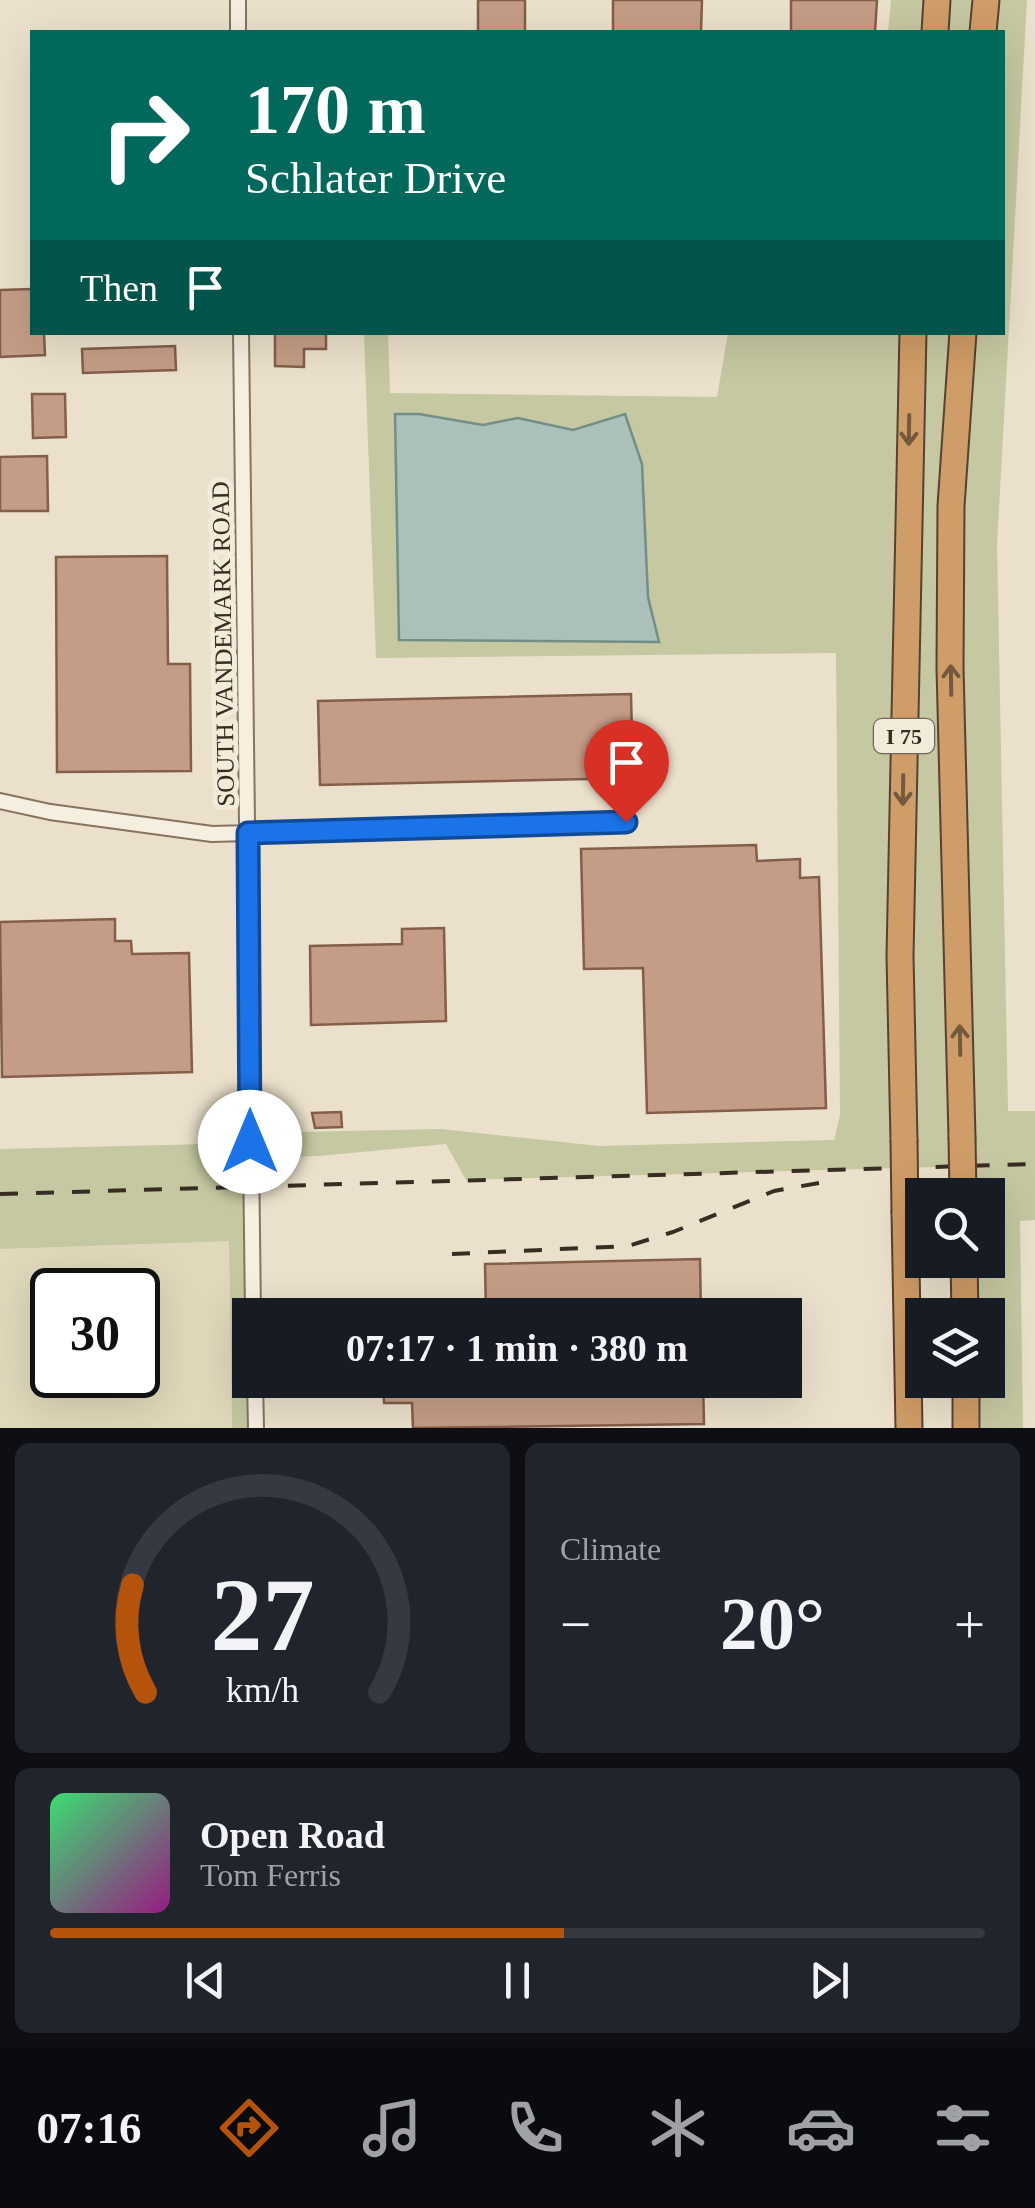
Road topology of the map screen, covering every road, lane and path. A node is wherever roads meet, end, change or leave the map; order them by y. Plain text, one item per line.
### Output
1 (238, 0) edge
2 (938, 0) edge
3 (986, 0) edge
4 (238, 30) edge
5 (935, 30) edge
6 (984, 30) edge
7 (241, 335) edge
8 (912, 335) edge
9 (963, 335) edge
10 (0, 801) edge
11 (626, 822) dead end
12 (248, 833) junction
13 (963, 1178) edge
14 (253, 1298) edge
15 (255, 1398) edge
16 (966, 1398) edge
17 (256, 1428) edge
18 (908, 1428) edge
19 (966, 1428) edge

1 - 4 street
2 - 5 highway
3 - 6 highway
7 - 12 street, SOUTH VANDEMARK ROAD
8 -> 18 highway, I 75, bridge
13 -> 9 highway, I 75, bridge
10 - 12 street
11 - 12 street
12 - 14 street, SOUTH VANDEMARK ROAD
15 - 17 street
16 - 19 highway

